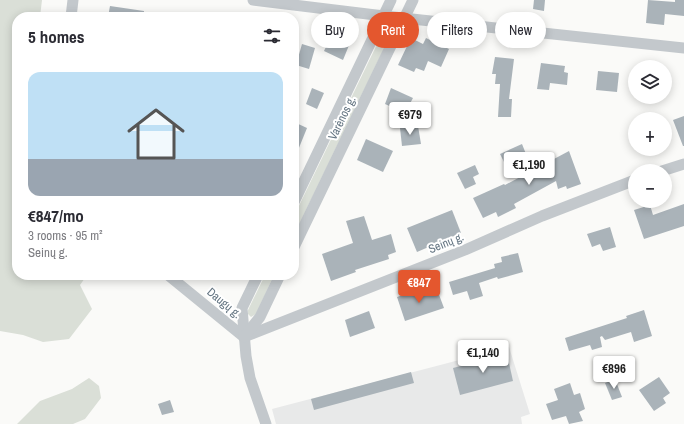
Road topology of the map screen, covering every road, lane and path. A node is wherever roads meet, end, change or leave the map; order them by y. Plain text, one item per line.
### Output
1 (73, 0) edge
2 (253, 0) edge
3 (392, 0) edge
4 (413, 0) edge
5 (71, 12) edge
6 (386, 12) edge
7 (408, 12) edge
8 (367, 14) edge
9 (419, 20) edge
10 (369, 48) edge
11 (390, 48) edge
12 (684, 48) edge
13 (684, 164) edge
14 (672, 168) edge
15 (628, 183) edge
16 (299, 192) edge
17 (299, 237) edge
18 (174, 280) edge
19 (256, 280) edge
20 (278, 280) edge
21 (244, 337) junction
22 (266, 424) edge

1 - 5 street
2 - 8 street
3 - 6 street, Varėnos g.
4 - 7 street, Varėnos g.
9 - 12 street
10 - 16 street, Varėnos g.
11 - 17 street, Varėnos g.
13 - 14 street
15 - 21 street, Seinų g.
18 - 21 street, Daugų g.
19 - 21 street
20 - 21 street
21 - 22 street

